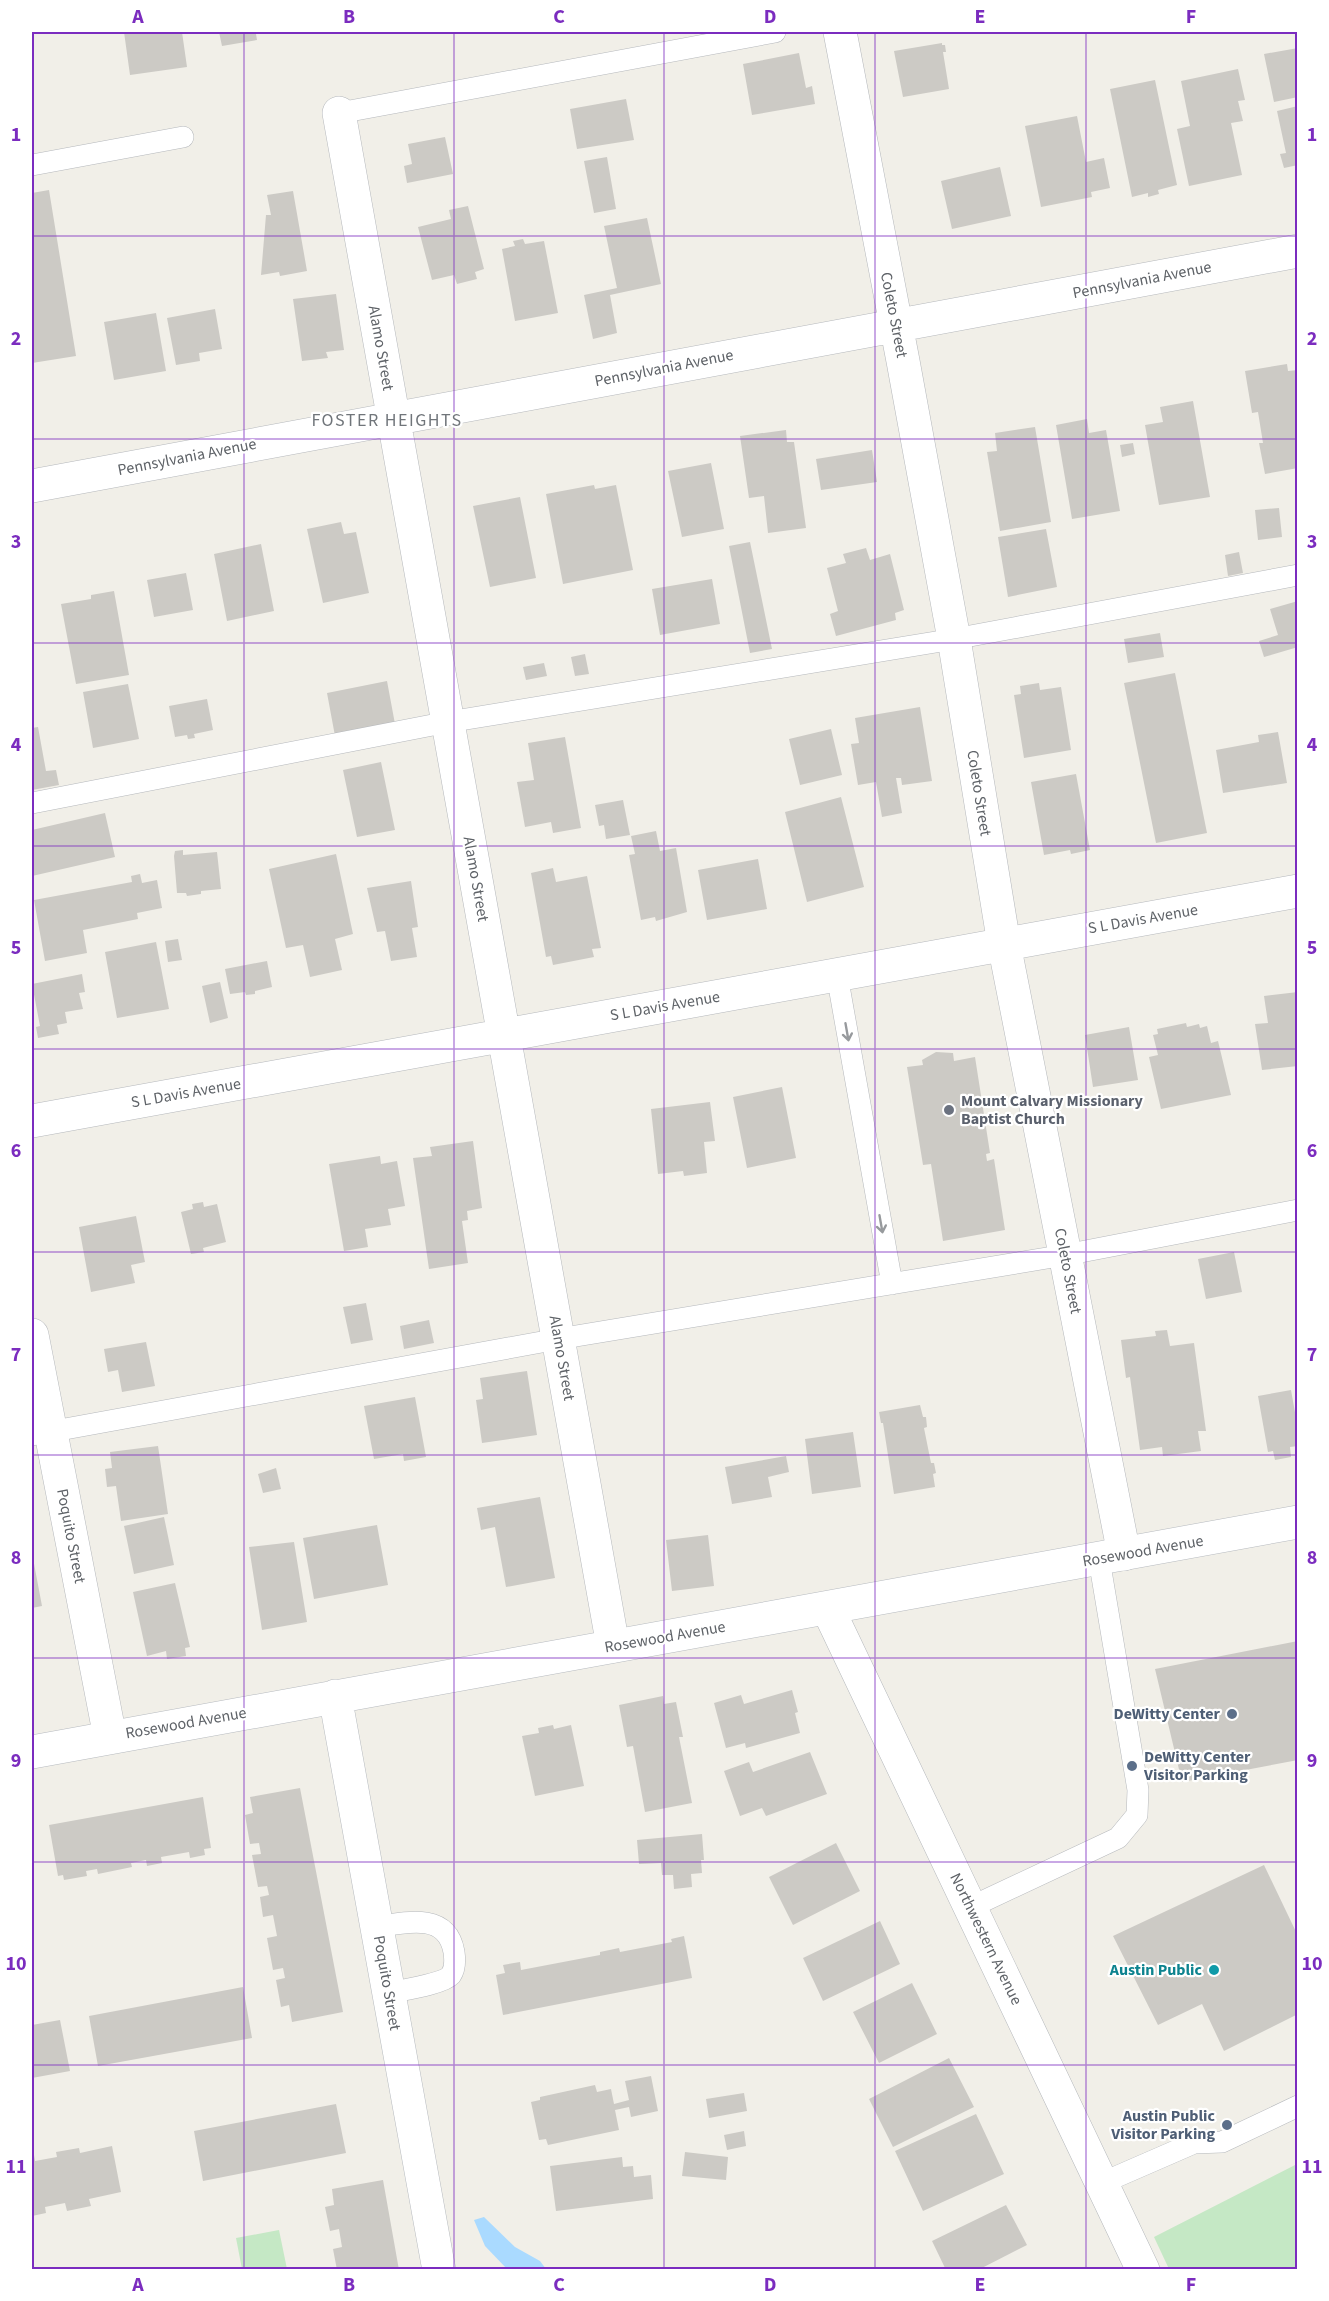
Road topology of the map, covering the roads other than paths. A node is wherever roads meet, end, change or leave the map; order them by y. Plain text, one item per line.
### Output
1 (775, 32) edge
2 (840, 32) edge
3 (339, 113) joint
4 (183, 137) dead end
5 (32, 165) edge
6 (1298, 251) edge
7 (896, 326) junction
8 (394, 419) junction
9 (32, 486) edge
10 (1298, 575) edge
11 (954, 639) junction
12 (448, 722) junction
13 (32, 803) edge
14 (1298, 891) edge
15 (1004, 944) junction
16 (837, 975) junction
17 (504, 1035) junction
18 (32, 1121) edge
19 (1298, 1210) edge
20 (1065, 1255) junction
21 (892, 1284) junction
22 (32, 1335) edge
23 (558, 1339) junction
24 (41, 1433) edge
25 (1298, 1522) edge
26 (1112, 1556) junction
27 (828, 1609) junction
28 (613, 1646) junction
29 (335, 1696) junction
30 (110, 1737) junction
31 (32, 1752) edge
32 (970, 1907) junction
33 (377, 1927) junction
34 (389, 1993) junction
35 (1298, 2106) edge
36 (1102, 2183) junction
37 (439, 2270) edge
38 (1143, 2270) edge

1 - 3 lane
2 - 7 street, Coleto Street
3 - 8 street, Alamo Street
4 - 5 lane
6 - 7 street, Pennsylvania Avenue
7 - 8 street, Pennsylvania Avenue
7 - 11 street, Coleto Street
8 - 9 street, Pennsylvania Avenue
8 - 12 street, Alamo Street
10 - 11 lane
11 - 12 lane
11 - 15 street, Coleto Street
12 - 13 lane
12 - 17 street, Alamo Street
14 - 15 street, S L Davis Avenue
15 - 16 street, S L Davis Avenue
15 - 20 street, Coleto Street
16 - 17 street, S L Davis Avenue
16 -> 21 lane
17 - 18 street, S L Davis Avenue
17 - 23 street, Alamo Street
19 - 20 lane
20 - 21 lane
20 - 26 street, Coleto Street
21 - 23 lane
22 - 24 street, Poquito Street
23 - 24 lane
23 - 28 street, Alamo Street
24 - 30 street, Poquito Street
25 - 26 street, Rosewood Avenue
26 - 27 street, Rosewood Avenue
26 - 32 lane
27 - 28 street, Rosewood Avenue
27 - 32 street, Northwestern Avenue
28 - 29 street, Rosewood Avenue
29 - 30 street, Rosewood Avenue
29 - 33 street, Poquito Street
30 - 31 street, Rosewood Avenue
32 - 36 street, Northwestern Avenue
33 - 34 street, Poquito Street
33 - 34 lane
34 - 37 street, Poquito Street
35 - 36 lane
36 - 38 street, Northwestern Avenue

